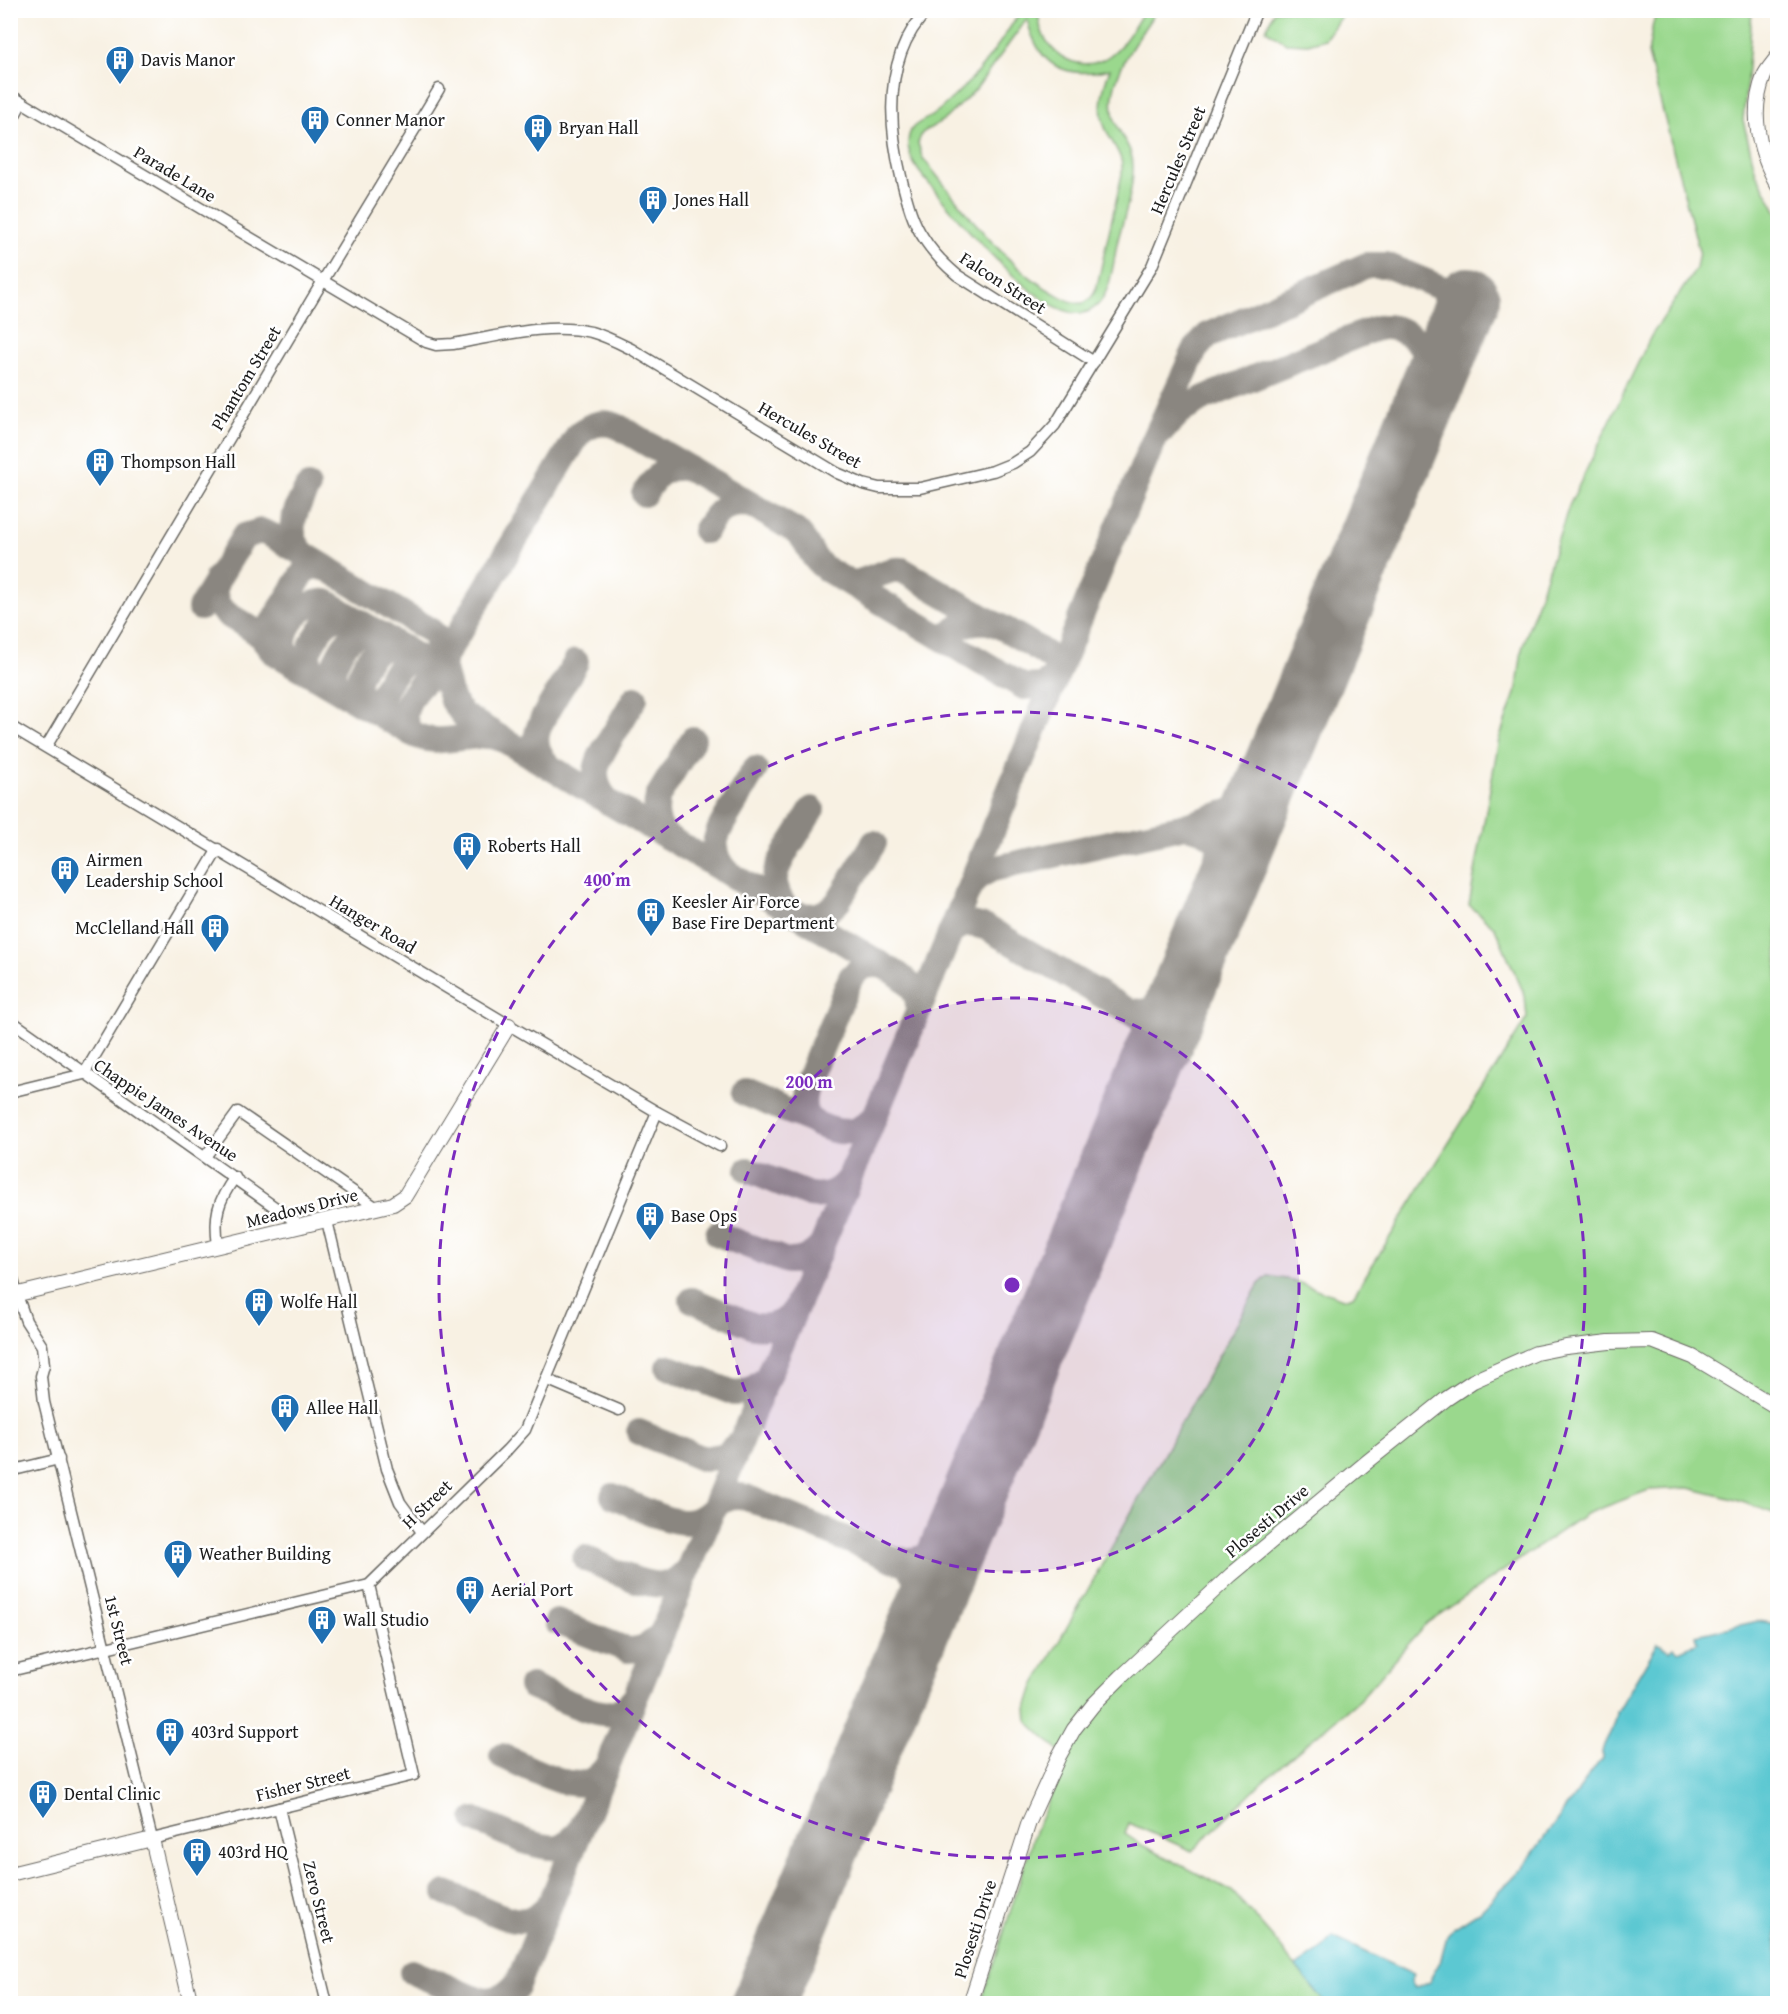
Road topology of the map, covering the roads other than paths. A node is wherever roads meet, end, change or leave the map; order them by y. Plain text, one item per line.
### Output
1 (927, 10) edge
2 (1257, 10) edge
3 (1778, 56) edge
4 (439, 89) dead end
5 (10, 95) edge
6 (22, 102) junction
7 (10, 124) edge
8 (1778, 186) edge
9 (322, 281) junction
10 (1094, 362) junction
11 (10, 726) edge
12 (46, 747) junction
13 (218, 849) junction
14 (10, 1020) edge
15 (508, 1025) junction
16 (84, 1074) junction
17 (10, 1092) edge
18 (657, 1112) junction
19 (720, 1146) dead end
20 (205, 1157) junction
21 (235, 1177) junction
22 (377, 1208) junction
23 (327, 1221) junction
24 (303, 1227) junction
25 (218, 1246) junction
26 (10, 1268) edge
27 (14, 1296) edge
28 (546, 1379) junction
29 (1778, 1408) edge
30 (619, 1410) dead end
31 (59, 1459) junction
32 (10, 1471) edge
33 (423, 1532) junction
34 (369, 1585) junction
35 (104, 1648) junction
36 (10, 1671) edge
37 (279, 1808) junction
38 (152, 1839) junction
39 (10, 1874) edge
40 (191, 2004) edge
41 (327, 2004) edge
42 (970, 2004) edge

1 - 10 street, Falcon Street
2 - 10 street, Hercules Street
3 - 8 street
4 - 9 street, Phantom Street
5 - 6 street, Parade Lane
6 - 7 street
6 - 9 street, Parade Lane
9 - 10 street, Hercules Street
9 - 12 street, Phantom Street
11 - 12 street, Hanger Road
12 - 13 street, Hanger Road
13 - 15 street, Hanger Road
13 - 16 street
14 - 16 street, Chappie James Avenue
15 - 18 street, Hanger Road
15 - 22 street, Meadows Drive
16 - 17 street
16 - 20 street, Chappie James Avenue
18 - 19 street, Hanger Road
18 - 28 street, H Street
20 - 21 street, Chappie James Avenue
20 - 22 street
21 - 24 street, Chappie James Avenue
21 - 25 street
22 - 23 street, Meadows Drive
23 - 24 street, Meadows Drive
23 - 33 street
24 - 25 street, Meadows Drive
25 - 27 street, Meadows Drive
26 - 27 street, 1st Street
27 - 31 street, 1st Street
28 - 30 street
28 - 33 street, H Street
29 - 42 street, Plosesti Drive
31 - 32 street
31 - 35 street, 1st Street
33 - 34 street, H Street
34 - 35 street
34 - 37 street, Fisher Street
35 - 36 street
35 - 38 street, 1st Street
37 - 38 street, Fisher Street
37 - 41 street, Zero Street
38 - 39 street, Fisher Street
38 - 40 street, 1st Street

